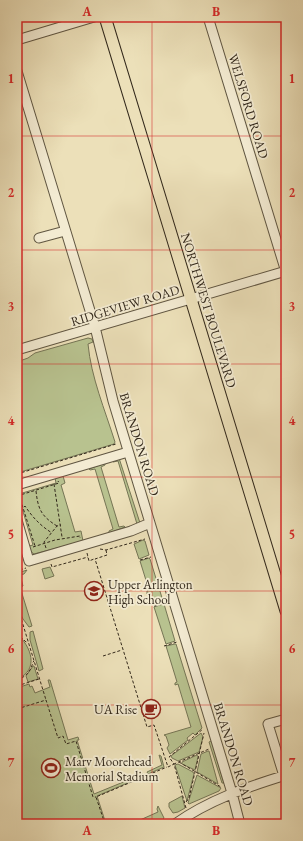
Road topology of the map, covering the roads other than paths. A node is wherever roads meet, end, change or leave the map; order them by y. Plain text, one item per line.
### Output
1 (94, 17) edge
2 (105, 17) edge
3 (208, 17) edge
4 (17, 40) edge
5 (17, 71) edge
6 (66, 231) junction
7 (39, 238) dead end
8 (286, 271) edge
9 (191, 299) junction
10 (95, 327) junction
11 (17, 350) edge
12 (128, 452) junction
13 (17, 485) edge
14 (17, 520) edge
15 (150, 523) junction
16 (286, 611) edge
17 (286, 719) edge
18 (282, 754) edge
19 (285, 776) edge
20 (232, 793) junction
21 (175, 824) edge
22 (240, 824) edge

1 - 4 street
2 - 9 main road, NORTHWEST BOULEVARD
3 - 8 street, WELSFORD ROAD
5 - 6 street, BRANDON ROAD
6 - 7 street
6 - 10 street, BRANDON ROAD
8 - 9 street, RIDGEVIEW ROAD
9 - 10 street, RIDGEVIEW ROAD
9 - 16 main road, NORTHWEST BOULEVARD
10 - 11 street, RIDGEVIEW ROAD
10 - 12 street, BRANDON ROAD
12 - 13 street
12 - 15 street, BRANDON ROAD
14 - 15 street
15 - 20 street, BRANDON ROAD
17 - 18 street
18 - 19 street
19 - 20 street
20 - 21 street
20 - 22 street, BRANDON ROAD

